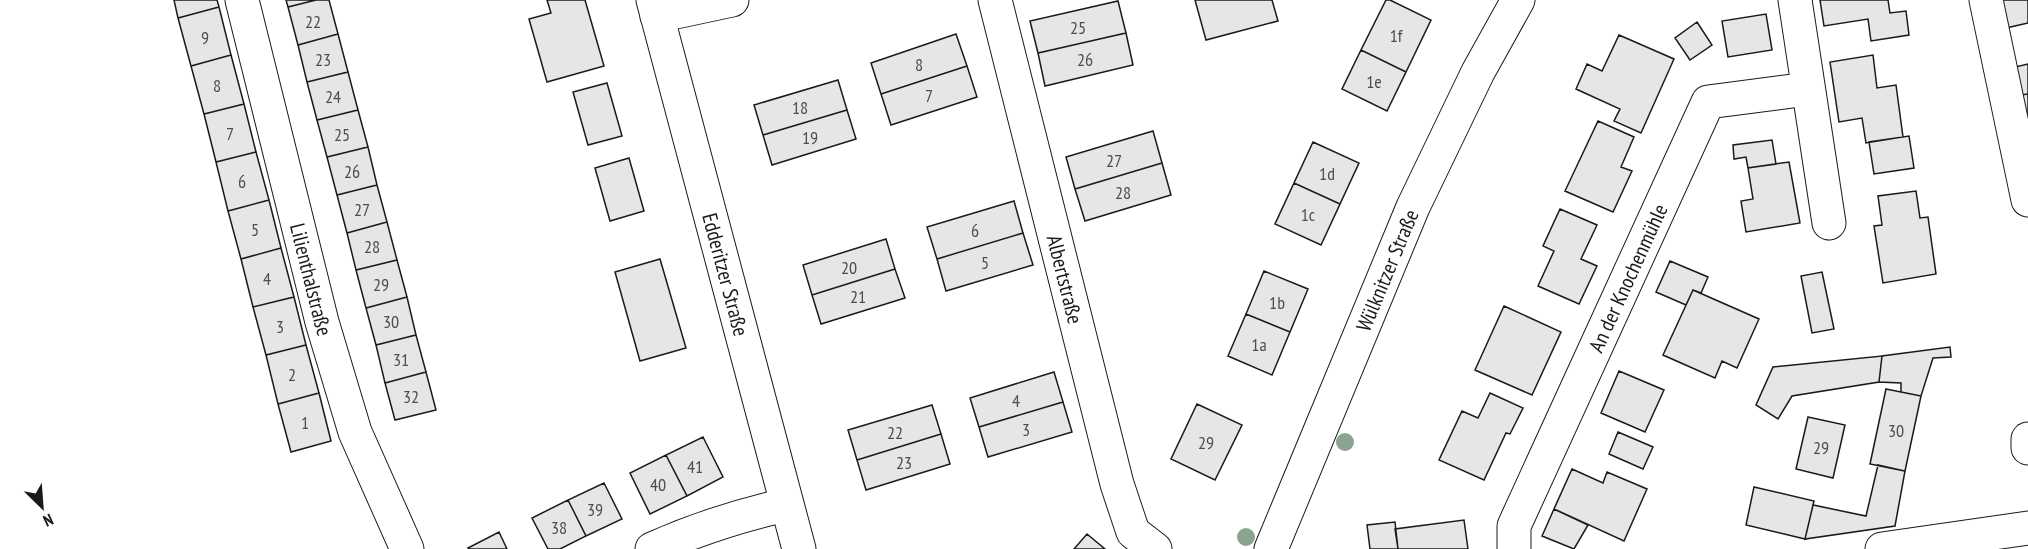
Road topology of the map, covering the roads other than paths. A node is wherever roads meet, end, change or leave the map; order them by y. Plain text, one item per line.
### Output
1 (242, 0) edge
2 (732, 0) edge
3 (995, 0) edge
4 (1518, 0) edge
5 (1795, 0) edge
6 (1986, 0) edge
7 (655, 8) edge
8 (1808, 89) junction
9 (2028, 200) edge
10 (1829, 223) dead end
11 (2028, 439) edge
12 (2028, 448) edge
13 (786, 505) junction
14 (2028, 528) edge
15 (407, 549) edge
16 (652, 549) edge
17 (799, 549) edge
18 (1155, 549) edge
19 (1271, 549) edge
20 (1514, 549) edge
21 (1882, 549) edge

1 - 15 street, Lilienthalstraße
2 - 7 street
3 - 18 street, Albertstraße
4 - 19 street, Wülknitzer Straße
5 - 8 street
6 - 9 street
7 - 13 street, Edderitzer Straße
8 - 10 street
8 - 20 street, An der Knochenmühle
11 - 12 street
13 - 16 street
13 - 17 street, Edderitzer Straße
14 - 21 street

